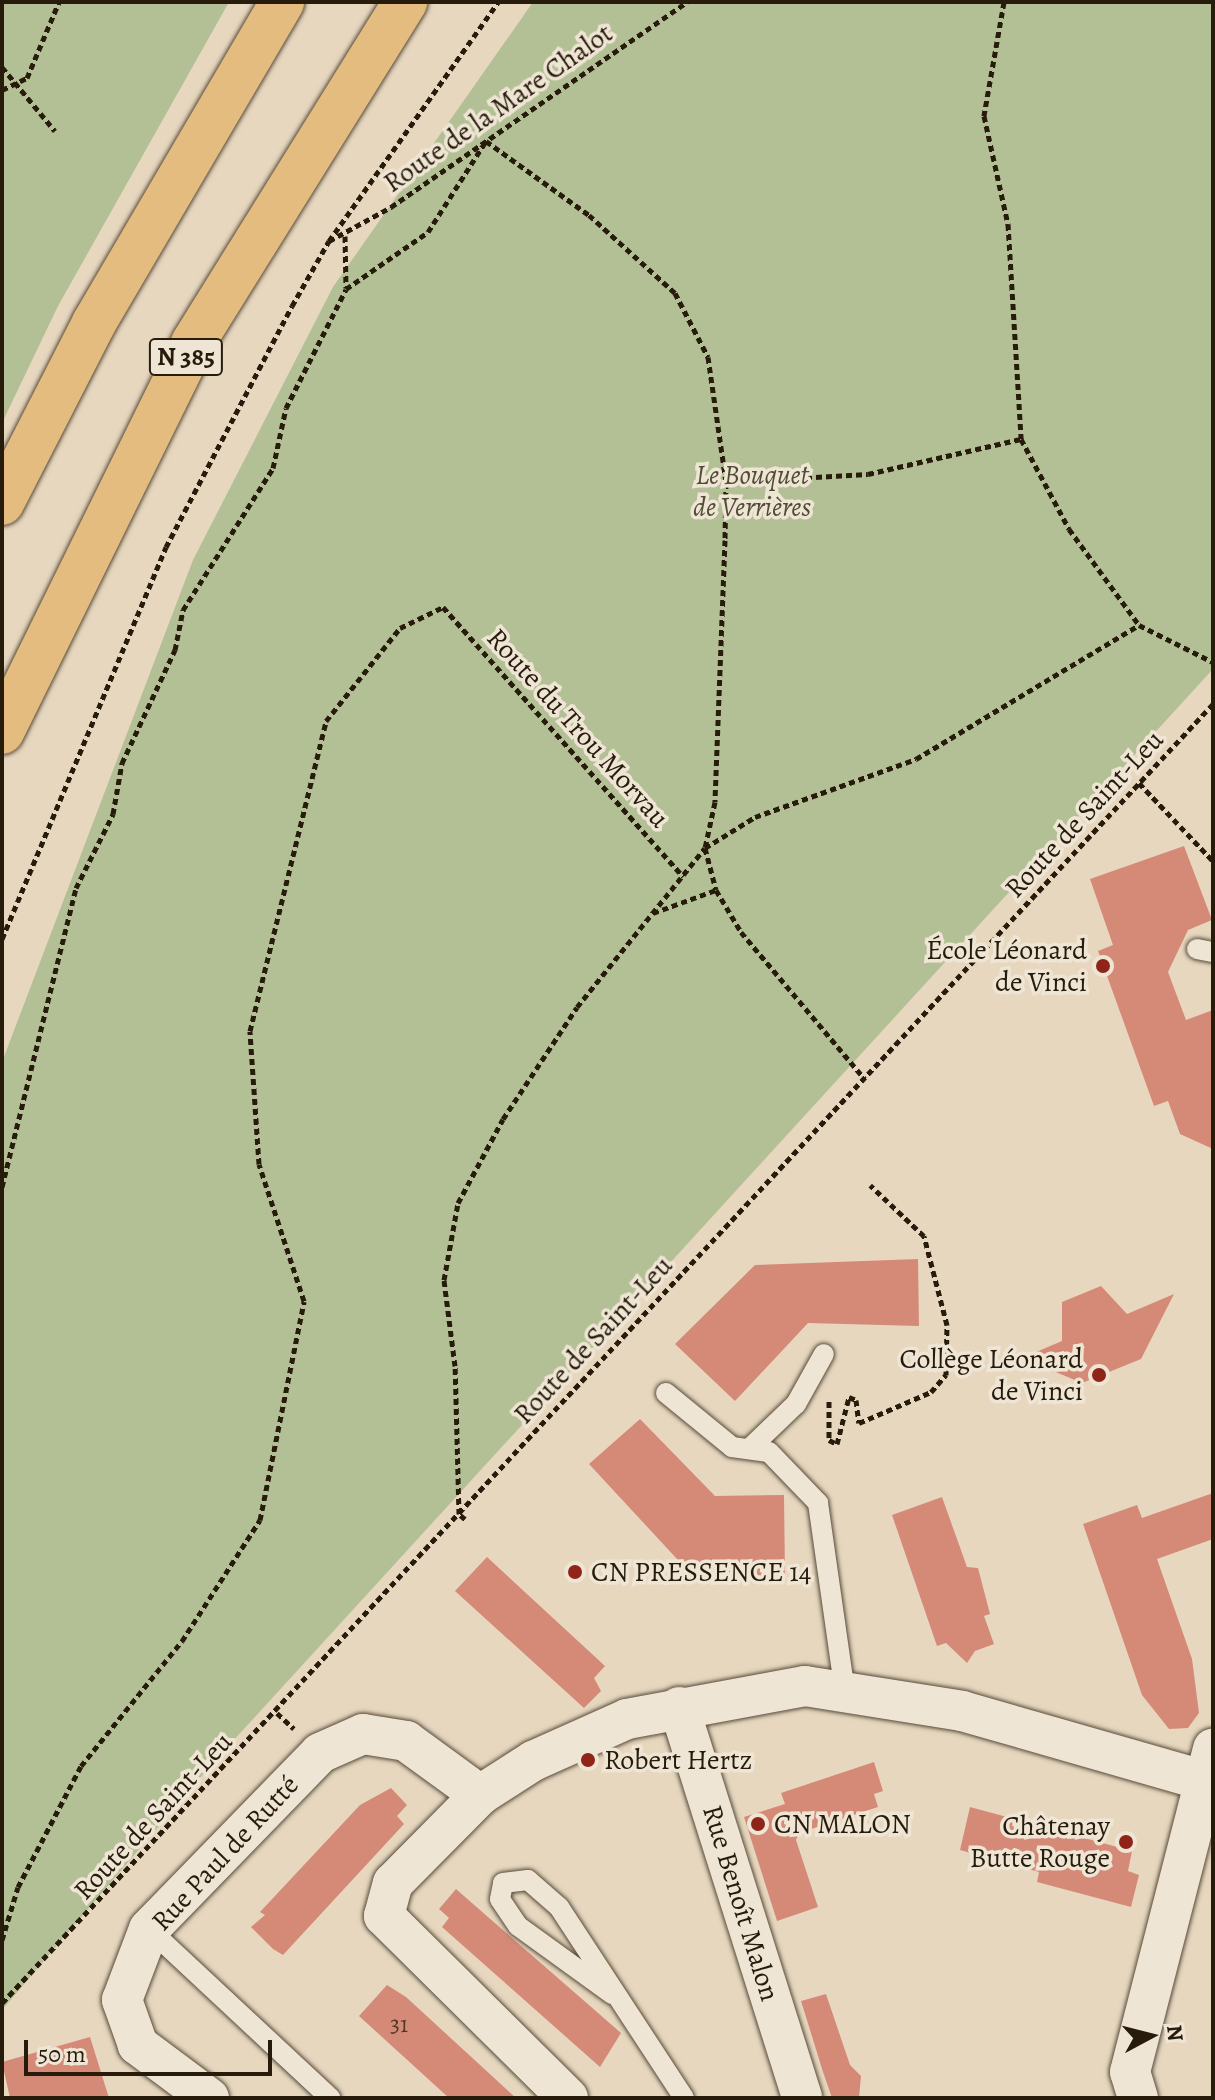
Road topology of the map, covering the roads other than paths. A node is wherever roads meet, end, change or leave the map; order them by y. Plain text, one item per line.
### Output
1 (282, 2) edge
2 (405, 2) edge
3 (2, 503) edge
4 (2, 732) edge
5 (824, 1354) dead end
6 (666, 1393) dead end
7 (749, 1449) junction
8 (845, 1692) junction
9 (679, 1707) junction
10 (1210, 1770) edge
11 (480, 1795) junction
12 (149, 1929) junction
13 (612, 1994) junction
14 (209, 2098) edge
15 (330, 2098) edge
16 (568, 2098) edge
17 (684, 2098) edge
18 (802, 2098) edge
19 (1138, 2098) edge

1 - 3 highway
2 - 4 highway, N 385
5 - 7 lane
6 - 7 lane
7 - 8 lane
8 - 9 street
8 - 10 street
9 - 11 street
9 - 18 street, Rue Benoît Malon
10 - 19 street
11 - 12 street, Rue Paul de Rutté
11 - 16 street
12 - 14 street, Rue Paul de Rutté
12 - 15 lane
13 - 13 lane
13 - 17 lane

